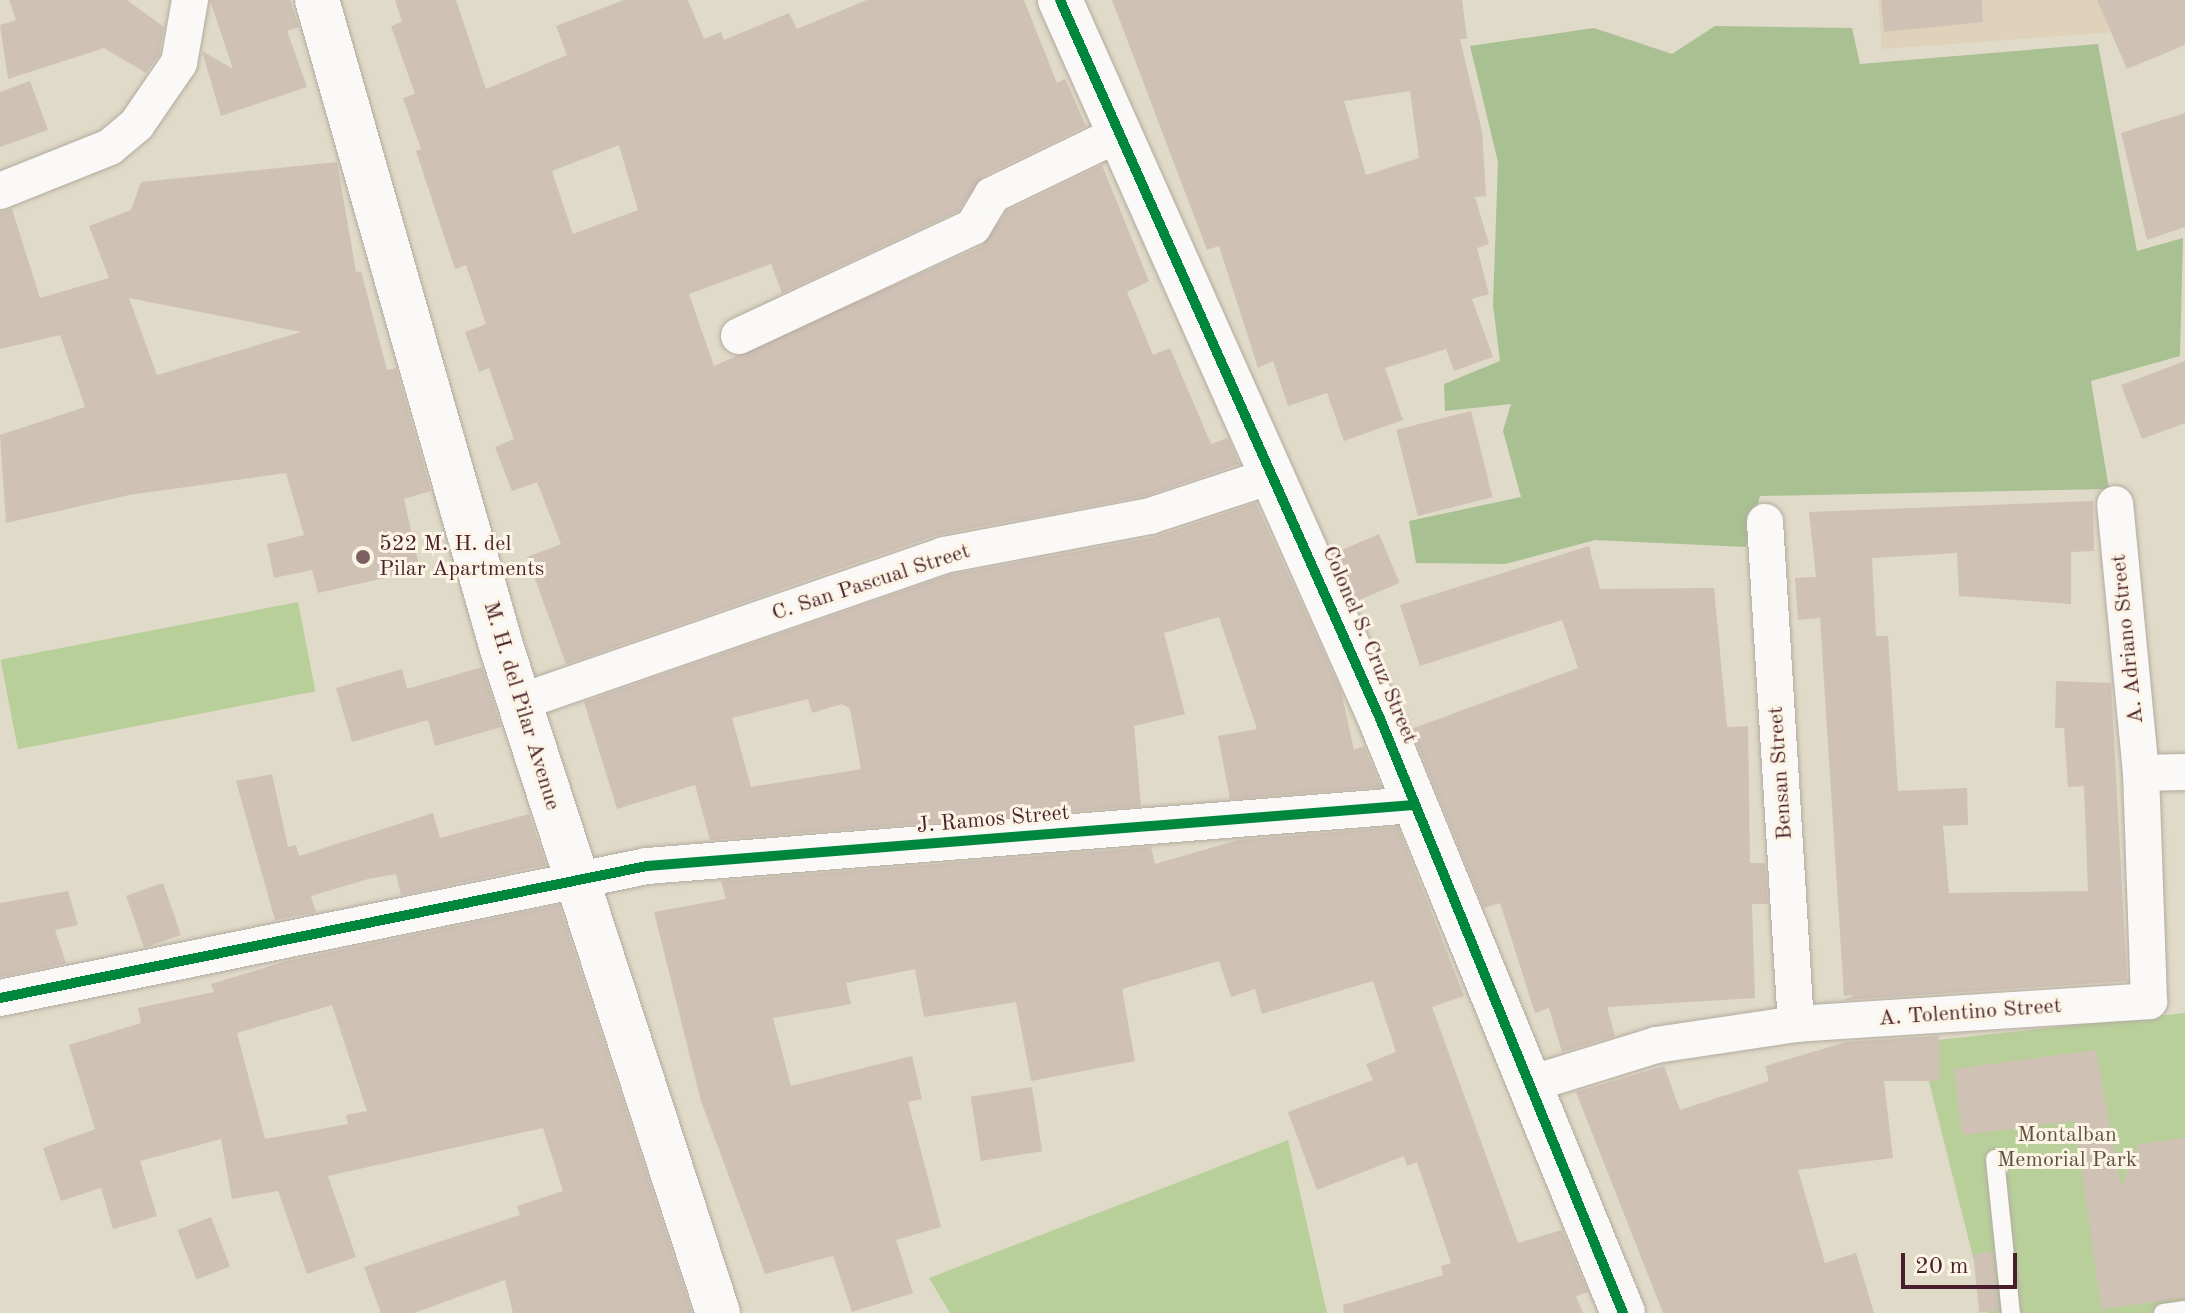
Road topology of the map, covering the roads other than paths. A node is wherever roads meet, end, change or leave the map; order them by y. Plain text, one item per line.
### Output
1 (190, 0) edge
2 (317, 0) edge
3 (1060, 0) edge
4 (1118, 134) junction
5 (0, 191) edge
6 (739, 336) dead end
7 (1274, 475) junction
8 (2115, 504) dead end
9 (1765, 522) dead end
10 (520, 702) junction
11 (2185, 772) edge
12 (2141, 773) junction
13 (1414, 805) junction
14 (575, 877) junction
15 (0, 998) edge
16 (1796, 1024) junction
17 (1527, 1085) junction
18 (1995, 1159) dead end
19 (2185, 1310) edge
20 (718, 1313) edge
21 (1623, 1313) edge
22 (2011, 1313) edge
23 (2163, 1313) edge

1 - 5 street
2 - 10 street, M. H. del Pilar Avenue
3 - 4 street, Colonel S. Cruz Street
4 - 6 street
4 - 7 street, Colonel S. Cruz Street
7 - 10 street, C. San Pascual Street
7 - 13 street, Colonel S. Cruz Street
8 - 12 street, A. Adriano Street
9 - 16 street, Bensan Street
10 - 14 street, M. H. del Pilar Avenue
11 - 12 street
12 - 16 street, A. Tolentino Street
13 - 14 street, J. Ramos Street
13 - 17 street, Colonel S. Cruz Street
14 - 15 street, J. Ramos Street
14 - 20 street, M. H. del Pilar Avenue
16 - 17 street, A. Tolentino Street
17 - 21 street, Colonel S. Cruz Street
18 - 22 lane
19 - 23 lane

